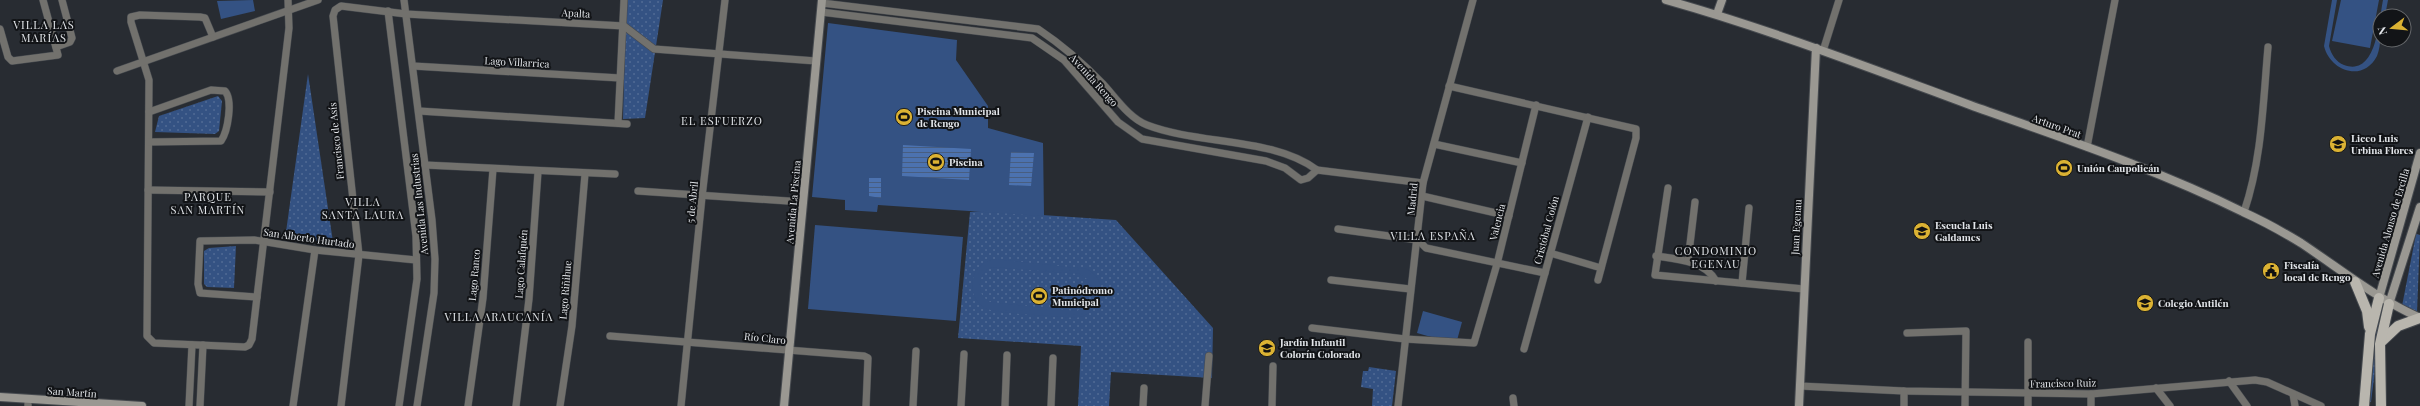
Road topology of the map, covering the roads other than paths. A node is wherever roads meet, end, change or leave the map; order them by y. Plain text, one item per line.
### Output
1 (43, 0) edge
2 (62, 0) edge
3 (288, 0) edge
4 (318, 0) edge
5 (404, 0) edge
6 (624, 0) edge
7 (725, 0) edge
8 (1474, 0) edge
9 (1666, 0) edge
10 (1722, 0) edge
11 (1839, 0) edge
12 (2115, 0) edge
13 (822, 5) edge
14 (289, 10) junction
15 (388, 12) junction
16 (406, 14) junction
17 (1717, 14) junction
18 (332, 16) joint
19 (624, 26) junction
20 (0, 29) edge
21 (213, 37) junction
22 (2268, 47) dead end
23 (1819, 50) junction
24 (57, 51) junction
25 (719, 54) junction
26 (816, 61) junction
27 (144, 62) junction
28 (413, 66) junction
29 (117, 71) dead end
30 (620, 78) junction
31 (1449, 86) junction
32 (1536, 105) junction
33 (418, 111) junction
34 (149, 112) junction
35 (1588, 117) junction
36 (618, 124) junction
37 (627, 124) dead end
38 (149, 142) junction
39 (1434, 144) junction
40 (2087, 147) junction
41 (2420, 153) edge
42 (1522, 163) junction
43 (425, 165) junction
44 (493, 169) junction
45 (1317, 170) junction
46 (538, 172) junction
47 (585, 174) junction
48 (615, 174) dead end
49 (1423, 183) junction
50 (1668, 188) dead end
51 (148, 190) junction
52 (638, 191) dead end
53 (270, 192) junction
54 (1422, 196) junction
55 (702, 197) junction
56 (803, 202) junction
57 (1696, 202) dead end
58 (2420, 206) edge
59 (1749, 208) dead end
60 (2244, 212) junction
61 (1508, 216) junction
62 (1338, 229) dead end
63 (1418, 240) junction
64 (264, 241) junction
65 (315, 250) junction
66 (1550, 253) junction
67 (359, 255) junction
68 (1656, 256) junction
69 (416, 260) junction
70 (1688, 261) junction
71 (1497, 264) junction
72 (1601, 268) junction
73 (1545, 273) junction
74 (1331, 280) dead end
75 (1598, 280) dead end
76 (1716, 280) junction
77 (2355, 282) junction
78 (1742, 283) junction
79 (1410, 289) junction
80 (1804, 289) junction
81 (257, 297) junction
82 (2379, 298) junction
83 (2389, 304) junction
84 (2420, 318) edge
85 (1312, 328) dead end
86 (1907, 333) dead end
87 (2370, 334) junction
88 (610, 336) dead end
89 (1405, 339) junction
90 (688, 341) junction
91 (2028, 342) dead end
92 (2380, 344) junction
93 (192, 345) junction
94 (203, 345) junction
95 (1524, 349) dead end
96 (790, 351) junction
97 (916, 351) dead end
98 (964, 354) dead end
99 (1007, 355) dead end
100 (1209, 356) dead end
101 (1053, 358) dead end
102 (1273, 366) dead end
103 (2229, 382) junction
104 (1800, 386) junction
105 (1144, 388) dead end
106 (2156, 388) junction
107 (1904, 391) junction
108 (1965, 392) junction
109 (2029, 394) junction
110 (2091, 394) junction
111 (2293, 394) junction
112 (0, 397) edge
113 (1513, 398) dead end
114 (28, 402) edge
115 (142, 406) edge
116 (189, 406) edge
117 (200, 406) edge
118 (293, 406) edge
119 (341, 406) edge
120 (399, 406) edge
121 (417, 406) edge
122 (468, 406) edge
123 (516, 406) edge
124 (560, 406) edge
125 (681, 406) edge
126 (784, 406) edge
127 (866, 406) edge
128 (913, 406) edge
129 (961, 406) edge
130 (1005, 406) edge
131 (1051, 406) edge
132 (1143, 406) edge
133 (1205, 406) edge
134 (1272, 406) edge
135 (1398, 406) edge
136 (1514, 406) edge
137 (1799, 406) edge
138 (1904, 406) edge
139 (1965, 406) edge
140 (2028, 406) edge
141 (2091, 406) edge
142 (2170, 406) edge
143 (2247, 406) edge
144 (2295, 406) edge
145 (2321, 406) edge
146 (2364, 406) edge
147 (2381, 406) edge

1 - 24 street
2 - 24 street
3 - 14 street
4 - 14 street
5 - 16 street, Avenida Las Industrias
6 - 19 street
7 - 25 street, 5 de Abril
8 - 31 street, Madrid
9 - 17 main road, Arturo Prat
10 - 17 main road
11 - 23 street
12 - 40 street
13 - 26 main road, Avenida La Piscina
13 - 45 street, Avenida Rengo
13 - 45 street, Avenida Rengo
14 - 21 street
14 - 53 street
15 - 16 street, Apalta
15 - 18 street, Apalta
15 - 69 street, Avenida Las Industrias
16 - 19 street, Apalta
16 - 28 street, Avenida Las Industrias
17 - 23 main road, Arturo Prat
18 - 67 street, Francisco de Asís
19 - 25 street
19 - 30 street
20 - 24 street
21 - 27 street
21 - 27 street
22 - 60 street
23 - 40 main road, Arturo Prat
23 - 80 main road, Juan Egenau
25 - 26 street
25 - 55 street, 5 de Abril
26 - 56 main road, Avenida La Piscina
27 - 29 street
27 - 34 street
28 - 30 street, Lago Villarrica
28 - 33 street, Avenida Las Industrias
30 - 36 street
31 - 32 street
31 - 39 street, Madrid
32 - 35 street
32 - 42 street, Valencia
33 - 36 street
33 - 43 street, Avenida Las Industrias
34 - 38 street
34 - 38 street
35 - 66 street, Cristóbal Colón
35 - 72 street
36 - 37 street
38 - 51 street
39 - 42 street
39 - 49 street, Madrid
40 - 60 main road, Arturo Prat
41 - 82 main road, Avenida Alonso de Ercilla
42 - 61 street, Valencia
43 - 44 street
43 - 121 street, Avenida Las Industrias
44 - 46 street
44 - 122 street, Lago Ranco
45 - 49 street, Avenida Rengo
46 - 47 street
46 - 123 street, Lago Calafquén
47 - 48 street
47 - 124 street, Lago Riñihue
49 - 54 street, Madrid
50 - 68 street
51 - 53 street
51 - 93 street
52 - 55 street
53 - 64 street
54 - 61 street
54 - 63 street, Madrid
55 - 56 street
55 - 90 street, 5 de Abril
56 - 96 main road, Avenida La Piscina
57 - 70 street
58 - 83 main road
59 - 78 street
60 - 77 main road, Arturo Prat
61 - 71 street, Valencia
62 - 63 street
63 - 71 street
63 - 79 street, Madrid
64 - 65 street, San Alberto Hurtado
64 - 81 street
64 - 81 street, San Alberto Hurtado
65 - 67 street, San Alberto Hurtado
65 - 118 street
66 - 72 street
66 - 73 street, Cristóbal Colón
67 - 69 street, San Alberto Hurtado
67 - 119 street, Francisco de Asís
68 - 70 street
68 - 76 street
69 - 120 street, Avenida Las Industrias
70 - 76 street
71 - 73 street
71 - 89 street, Valencia
72 - 75 street
73 - 95 street, Cristóbal Colón
74 - 79 street
76 - 78 street
77 - 82 main road, Arturo Prat
77 - 87 main road
78 - 80 street
79 - 89 street, Madrid
80 - 104 main road, Juan Egenau
81 - 94 street
82 - 83 main road, Arturo Prat
82 - 87 main road
83 - 84 main road, Arturo Prat
83 - 92 main road
84 - 92 main road
85 - 89 street
86 - 108 street
87 - 146 main road
88 - 90 street, Río Claro
89 - 135 street, Madrid
90 - 96 street, Río Claro
90 - 125 street, 5 de Abril
91 - 109 street
92 - 147 main road
93 - 94 street
93 - 116 street
94 - 117 street
96 - 126 main road, Avenida La Piscina
96 - 127 street, Río Claro
97 - 128 street
98 - 129 street
99 - 130 street
100 - 133 street
101 - 131 street
102 - 134 street
103 - 106 street, Francisco Ruiz
103 - 111 street, Francisco Ruiz
103 - 143 street
104 - 107 street, Francisco Ruiz
104 - 137 main road, Juan Egenau
105 - 132 street
106 - 110 street, Francisco Ruiz
106 - 142 street
107 - 108 street, Francisco Ruiz
107 - 138 street
108 - 109 street, Francisco Ruiz
108 - 139 street
109 - 110 street, Francisco Ruiz
109 - 140 street
110 - 141 street
111 - 144 street
111 - 145 street, Francisco Ruiz
112 - 114 main road, San Martín
113 - 136 street
114 - 115 main road, San Martín

